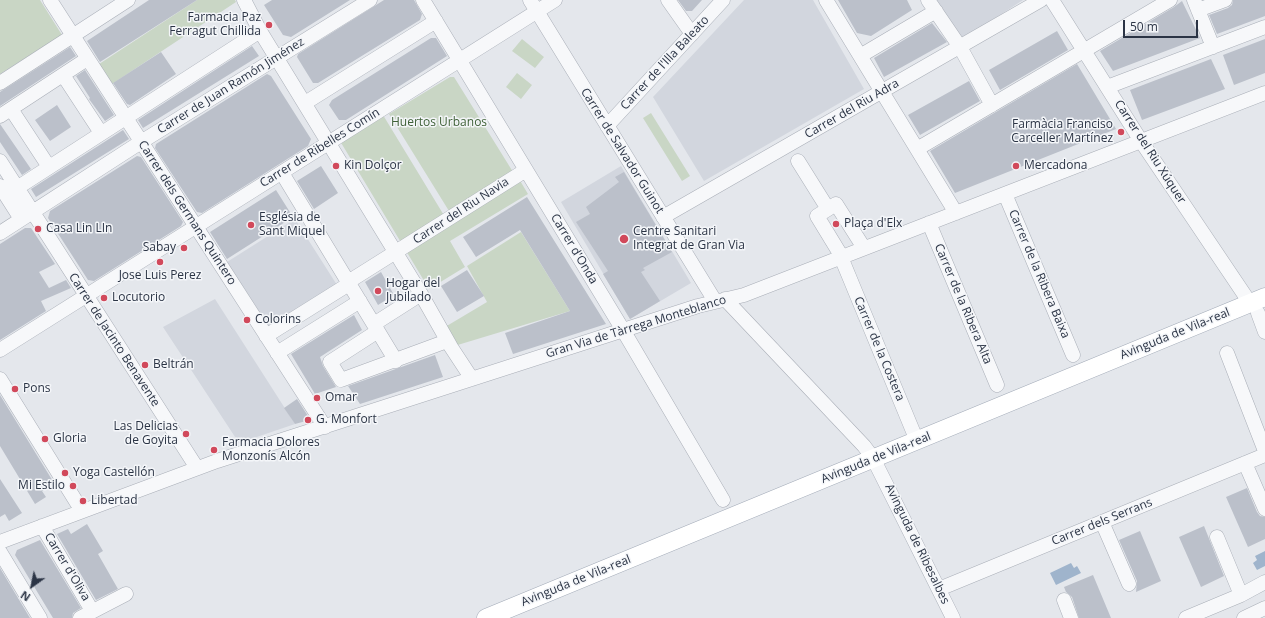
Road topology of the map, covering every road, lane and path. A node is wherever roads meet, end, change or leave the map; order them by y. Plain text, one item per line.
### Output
1 (370, 0) edge
2 (423, 0) edge
3 (555, 0) edge
4 (668, 0) edge
5 (723, 0) edge
6 (826, 0) edge
7 (1041, 0) edge
8 (1052, 0) edge
9 (1170, 0) edge
10 (1225, 0) edge
11 (52, 1) edge
12 (125, 1) edge
13 (246, 1) edge
14 (932, 5) edge
15 (1196, 5) edge
16 (533, 6) edge
17 (436, 21) junction
18 (1265, 28) edge
19 (260, 31) junction
20 (692, 34) junction
21 (73, 37) junction
22 (960, 46) junction
23 (1213, 47) junction
24 (1084, 51) junction
25 (860, 56) junction
26 (277, 57) junction
27 (87, 59) junction
28 (460, 60) junction
29 (62, 75) junction
30 (0, 83) edge
31 (1107, 87) junction
32 (882, 91) junction
33 (1265, 93) edge
34 (305, 103) junction
35 (992, 105) junction
36 (5, 113) edge
37 (125, 117) junction
38 (607, 126) junction
39 (101, 133) junction
40 (1142, 141) junction
41 (141, 142) junction
42 (329, 143) junction
43 (917, 148) junction
44 (0, 161) edge
45 (798, 161) dead end
46 (49, 167) junction
47 (526, 170) junction
48 (282, 173) junction
49 (0, 186) edge
50 (17, 188) junction
51 (1006, 194) junction
52 (828, 209) junction
53 (956, 213) junction
54 (27, 216) junction
55 (663, 217) junction
56 (929, 223) junction
57 (196, 227) junction
58 (0, 233) edge
59 (864, 248) junction
60 (396, 253) junction
61 (841, 257) junction
62 (349, 283) junction
63 (420, 294) junction
64 (86, 297) junction
65 (360, 300) junction
66 (720, 300) junction
67 (1259, 306) edge
68 (376, 328) junction
69 (623, 330) junction
70 (1265, 332) edge
71 (266, 336) junction
72 (447, 341) junction
73 (0, 350) edge
74 (277, 353) junction
75 (1227, 353) dead end
76 (1073, 354) dead end
77 (396, 361) junction
78 (0, 379) edge
79 (472, 379) junction
80 (997, 385) dead end
81 (325, 426) junction
82 (917, 441) junction
83 (1265, 451) edge
84 (1265, 455) edge
85 (1245, 463) junction
86 (877, 464) junction
87 (197, 468) junction
88 (723, 500) dead end
89 (1265, 509) edge
90 (82, 511) junction
91 (1102, 522) junction
92 (42, 526) junction
93 (1217, 537) dead end
94 (0, 542) edge
95 (0, 552) edge
96 (1265, 582) edge
97 (1129, 584) dead end
98 (939, 589) junction
99 (126, 594) dead end
100 (1241, 595) junction
101 (1064, 600) dead end
102 (1265, 608) edge
103 (91, 609) dead end
104 (40, 618) edge
105 (80, 618) edge
106 (486, 618) edge
107 (517, 618) edge
108 (953, 618) edge
109 (1072, 618) edge
110 (1186, 618) edge
111 (1244, 618) edge

1 - 26 street, Carrer de Juan Ramón Jiménez
2 - 17 street, Carrer d'Onda
3 - 16 street, Carrer de Ribelles Comín
4 - 20 street
5 - 20 street, Carrer de l'Illa Baleato
6 - 25 street
7 - 22 street, Carrer del Riu Adra
8 - 24 street, Carrer del Riu Xúquer
9 - 24 street
10 - 15 street
11 - 21 street, Carrer dels Germans Quintero
12 - 21 street
13 - 19 street
14 - 22 street
14 - 25 street
15 - 23 street
16 - 28 street, Carrer de Ribelles Comín
16 - 38 street, Carrer de Salvador Guinot
17 - 28 street, Carrer d'Onda
17 - 34 street
18 - 23 street
19 - 26 street
19 - 37 street
20 - 38 street, Carrer de l'Illa Baleato
21 - 27 street, Carrer dels Germans Quintero
21 - 30 street
22 - 32 street, Carrer del Riu Adra
22 - 35 street
23 - 31 street
24 - 31 street, Carrer del Riu Xúquer
24 - 35 street
25 - 32 street
26 - 34 street
26 - 41 street, Carrer de Juan Ramón Jiménez
27 - 29 street
27 - 37 street, Carrer dels Germans Quintero
28 - 42 street, Carrer de Ribelles Comín
28 - 47 street, Carrer d'Onda
29 - 36 street
29 - 39 street
31 - 40 street, Carrer del Riu Xúquer
32 - 43 street
32 - 55 street, Carrer del Riu Adra
33 - 40 street, Gran Via de Tàrrega Monteblanco
34 - 42 street
35 - 43 street
36 - 46 street
37 - 39 street
37 - 41 street, Carrer dels Germans Quintero
38 - 55 street, Carrer de Salvador Guinot
39 - 46 street
40 - 51 street, Gran Via de Tàrrega Monteblanco
40 - 67 street, Carrer del Riu Xúquer
41 - 54 street, Carrer de Juan Ramón Jiménez
41 - 57 street, Carrer dels Germans Quintero
42 - 48 street, Carrer de Ribelles Comín
42 - 60 street
43 - 53 street
44 - 50 street
45 - 52 street
46 - 50 street
47 - 60 street, Carrer del Riu Navia
47 - 69 street, Carrer d'Onda
48 - 57 street, Carrer de Ribelles Comín
48 - 62 street
49 - 54 street
50 - 54 street
51 - 53 street, Gran Via de Tàrrega Monteblanco
51 - 76 street, Carrer de la Ribera Baixa
52 - 59 street
52 - 61 street
53 - 56 street, Gran Via de Tàrrega Monteblanco
54 - 58 street, Carrer de Juan Ramón Jiménez
54 - 64 street, Carrer de Jacinto Benavente
55 - 66 street, Carrer de Salvador Guinot
56 - 59 street, Gran Via de Tàrrega Monteblanco
56 - 80 street, Carrer de la Ribera Alta
57 - 64 street, Carrer de Ribelles Comín
57 - 71 street, Carrer dels Germans Quintero
59 - 61 street, Gran Via de Tàrrega Monteblanco
60 - 62 street, Carrer del Riu Navia
60 - 63 street
61 - 66 street, Gran Via de Tàrrega Monteblanco
61 - 82 street, Carrer de la Costera
62 - 65 street
62 - 71 street, Carrer del Riu Navia
63 - 68 street
63 - 72 street
64 - 73 street, Carrer de Ribelles Comín
64 - 87 street, Carrer de Jacinto Benavente
65 - 68 street
65 - 74 street
66 - 69 street, Gran Via de Tàrrega Monteblanco
66 - 86 street, Carrer de Salvador Guinot
67 - 70 street, Carrer del Riu Xúquer
67 - 82 main road, Avinguda de Vila-real
67 - 86 main road, Avinguda de Vila-real
68 - 77 street
68 - 77 street
69 - 79 street, Gran Via de Tàrrega Monteblanco
69 - 88 street, Carrer d'Onda
71 - 74 street, Carrer dels Germans Quintero
72 - 77 street
72 - 79 street
74 - 81 street, Carrer dels Germans Quintero
75 - 83 street
78 - 90 street
79 - 81 street, Gran Via de Tàrrega Monteblanco
81 - 87 street, Gran Via de Tàrrega Monteblanco
82 - 86 main road, Avinguda de Vila-real
84 - 85 street, Carrer dels Serrans
85 - 89 street
85 - 91 street, Carrer dels Serrans
86 - 98 street, Avinguda de Ribesalbes
86 - 106 main road, Avinguda de Vila-real
86 - 107 main road, Avinguda de Vila-real
87 - 90 street, Gran Via de Tàrrega Monteblanco
90 - 92 street, Gran Via de Tàrrega Monteblanco
91 - 97 street
91 - 98 street, Carrer dels Serrans
92 - 94 street, Gran Via de Tàrrega Monteblanco
92 - 103 street, Carrer d'Oliva
93 - 100 street
95 - 104 street
96 - 100 street
98 - 108 street, Avinguda de Ribesalbes
99 - 105 street
100 - 110 street
101 - 109 street
102 - 111 street

